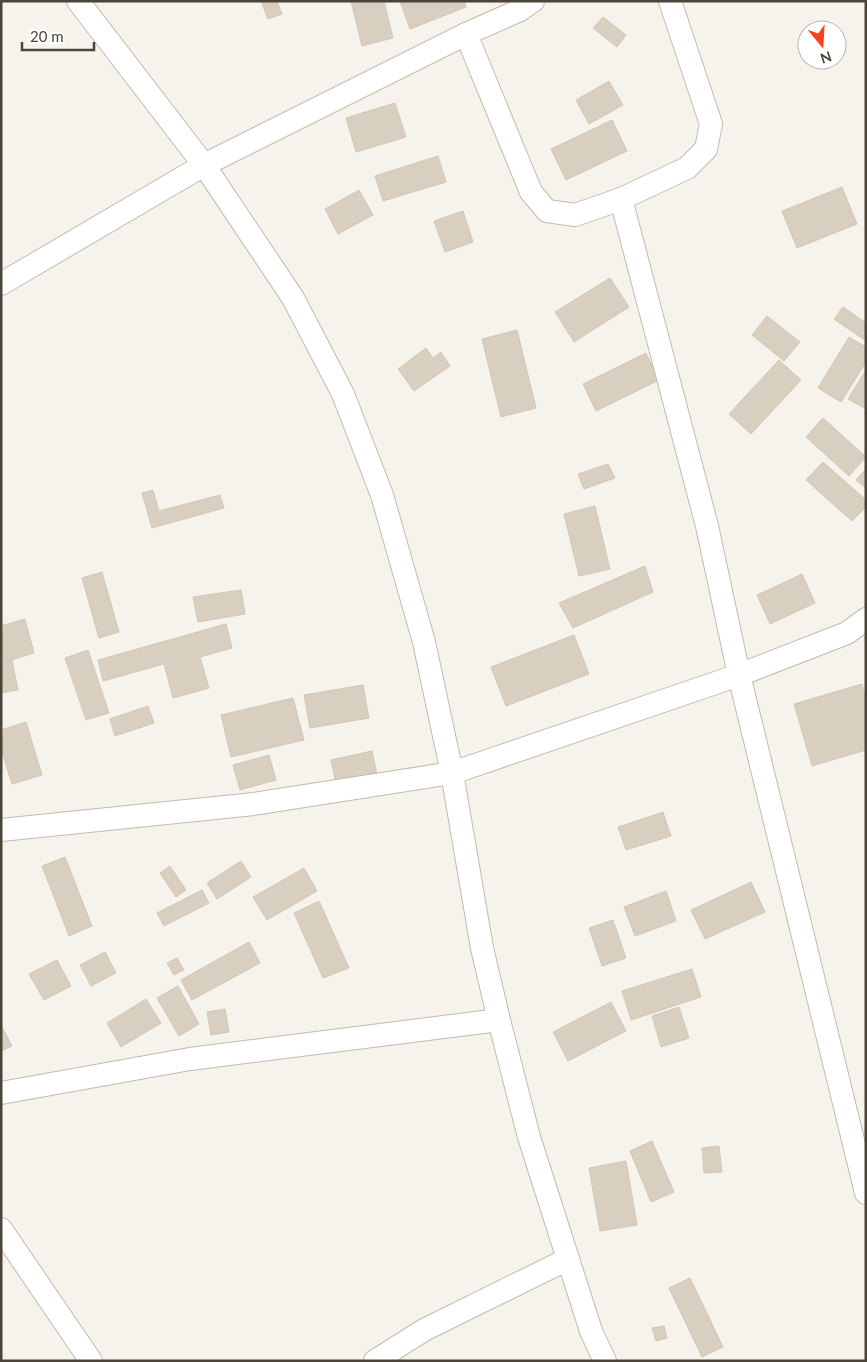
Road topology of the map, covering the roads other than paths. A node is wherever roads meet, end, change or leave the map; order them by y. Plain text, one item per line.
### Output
1 (78, 1) edge
2 (532, 1) edge
3 (670, 1) edge
4 (466, 34) junction
5 (204, 165) junction
6 (621, 199) junction
7 (1, 284) edge
8 (866, 619) edge
9 (739, 675) junction
10 (452, 774) junction
11 (1, 830) edge
12 (499, 1020) junction
13 (1, 1092) edge
14 (866, 1193) edge
15 (1, 1229) edge
16 (568, 1259) junction
17 (91, 1361) edge
18 (375, 1361) edge
19 (605, 1361) edge

1 - 5 street
2 - 4 street
3 - 6 street
4 - 5 street
4 - 6 street
5 - 7 street
5 - 10 street
6 - 9 street
8 - 9 street
9 - 10 street
9 - 14 street
10 - 11 street
10 - 12 street
12 - 13 street
12 - 16 street
15 - 17 street
16 - 18 street
16 - 19 street

